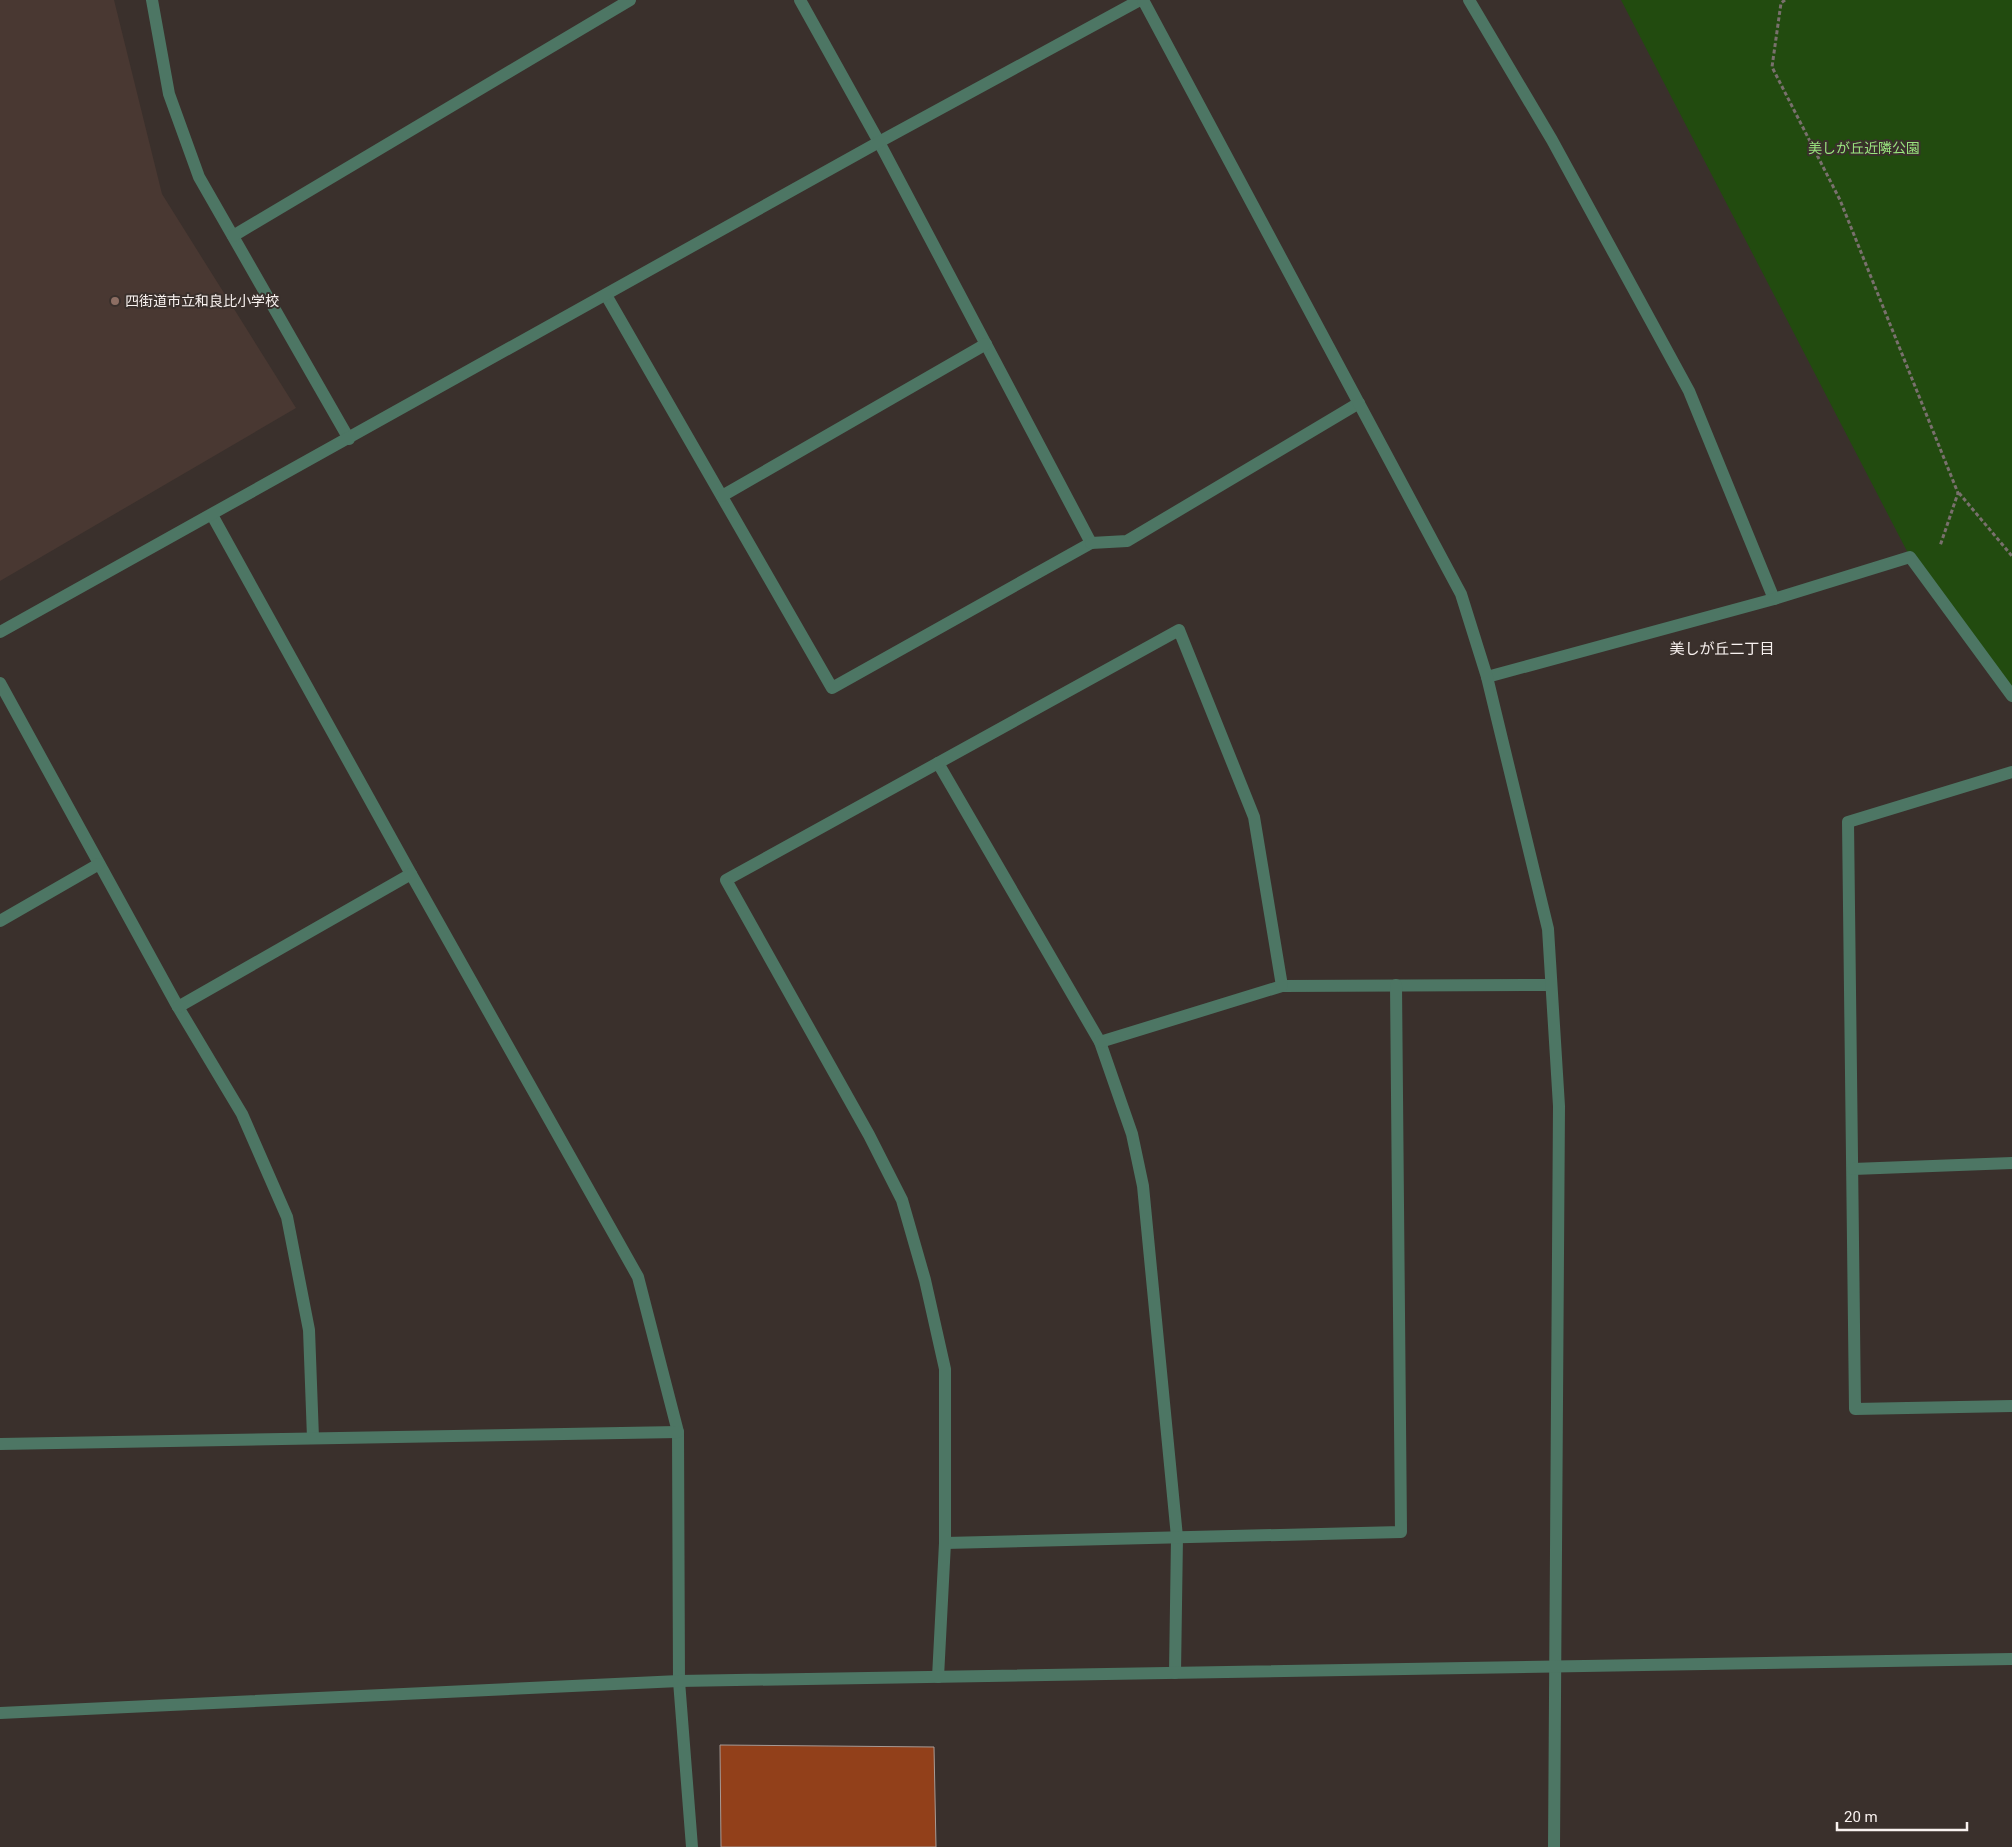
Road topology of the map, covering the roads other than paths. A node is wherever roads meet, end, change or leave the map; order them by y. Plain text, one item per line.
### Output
1 (152, 0) edge
2 (630, 0) edge
3 (800, 0) edge
4 (1142, 0) edge
5 (1469, 0) edge
6 (879, 142) junction
7 (233, 236) junction
8 (606, 295) junction
9 (986, 344) junction
10 (1359, 403) junction
11 (349, 439) junction
12 (722, 496) junction
13 (212, 515) junction
14 (1091, 543) junction
15 (1774, 599) junction
16 (0, 632) edge
17 (1487, 677) junction
18 (0, 683) edge
19 (2012, 696) edge
20 (938, 763) junction
21 (2012, 772) edge
22 (99, 864) junction
23 (411, 874) junction
24 (0, 921) edge
25 (1396, 985) junction
26 (1551, 985) junction
27 (1282, 986) junction
28 (178, 1007) junction
29 (1100, 1042) junction
30 (2012, 1163) edge
31 (1853, 1169) junction
32 (2012, 1406) edge
33 (678, 1432) junction
34 (313, 1438) junction
35 (0, 1444) edge
36 (1177, 1537) junction
37 (945, 1543) junction
38 (2012, 1658) edge
39 (1554, 1667) junction
40 (1175, 1673) junction
41 (938, 1677) junction
42 (679, 1681) junction
43 (0, 1713) edge
44 (692, 1847) edge
45 (1554, 1847) edge

1 - 7 street
2 - 7 street
3 - 6 street
4 - 6 street
4 - 10 street
5 - 15 street
6 - 8 street
6 - 9 street
7 - 11 street
8 - 11 street
8 - 12 street
9 - 12 street
9 - 14 street
10 - 14 street
10 - 17 street
11 - 13 street
12 - 14 street
13 - 16 street
13 - 23 street
15 - 17 street
15 - 19 street
17 - 26 street
18 - 22 street
20 - 27 street
20 - 29 street
20 - 37 street
21 - 31 street
22 - 24 street
22 - 28 street
23 - 28 street
23 - 33 street
25 - 26 street
25 - 27 street
25 - 36 street
26 - 39 street
27 - 29 street
28 - 34 street
29 - 36 street
30 - 31 street
31 - 32 street
33 - 34 street
33 - 42 street
34 - 35 street
36 - 37 street
36 - 40 street
37 - 41 street
38 - 39 street
39 - 40 street
39 - 45 street
40 - 41 street
41 - 42 street
42 - 43 street
42 - 44 street

